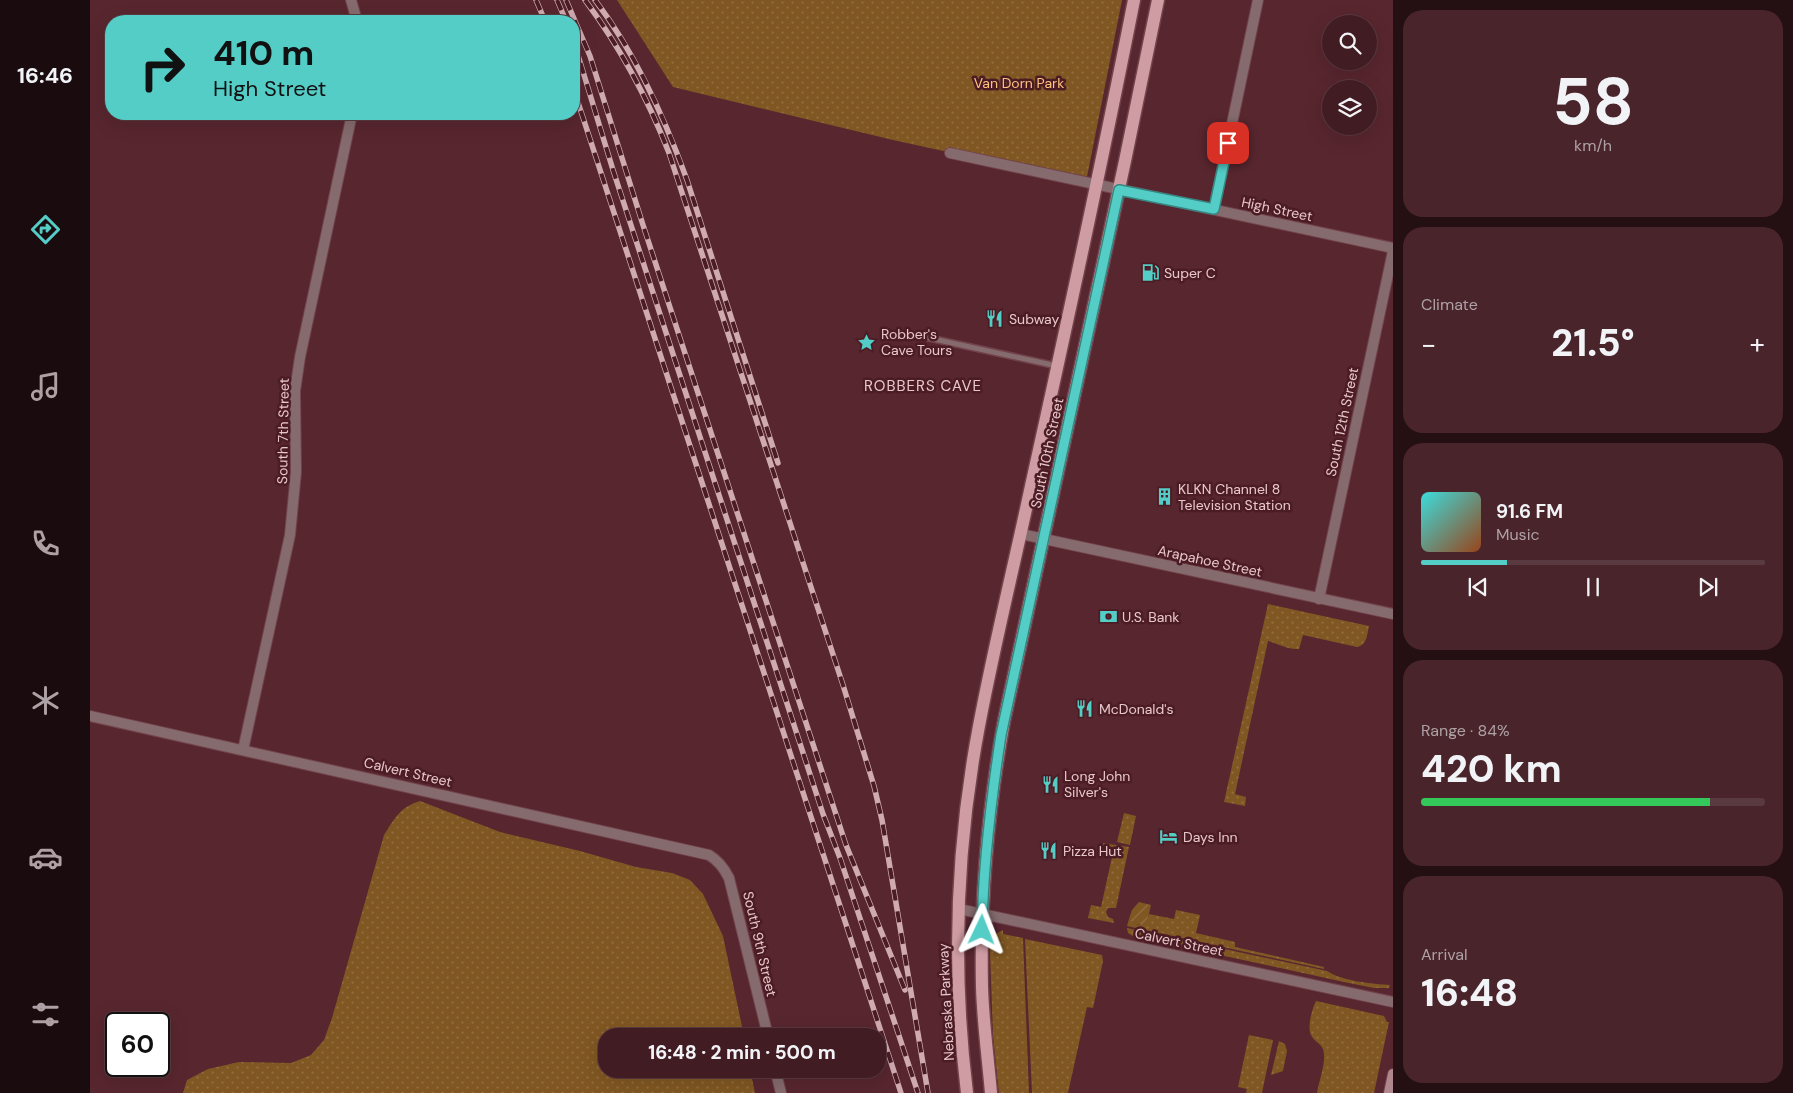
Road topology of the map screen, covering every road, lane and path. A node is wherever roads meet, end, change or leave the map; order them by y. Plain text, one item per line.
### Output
1 (351, 0) edge
2 (1134, 0) edge
3 (1158, 0) edge
4 (1258, 0) edge
5 (355, 15) edge
6 (351, 120) edge
7 (950, 153) dead end
8 (1096, 184) junction
9 (1119, 190) junction
10 (1214, 209) junction
11 (1393, 249) edge
12 (911, 334) dead end
13 (1058, 366) junction
14 (1021, 534) junction
15 (1043, 539) junction
16 (1318, 598) junction
17 (1393, 614) edge
18 (90, 716) edge
19 (243, 750) junction
20 (718, 861) joint
21 (958, 910) junction
22 (982, 914) junction
23 (1393, 1002) edge
24 (766, 1028) edge
25 (1393, 1074) edge
26 (777, 1078) edge
27 (781, 1093) edge
28 (967, 1093) edge
29 (991, 1093) edge
30 (1389, 1093) edge

1 - 5 street
2 - 8 main road, South 10th Street
3 - 9 main road, South 10th Street
4 - 10 street
6 - 19 street, South 7th Street
7 - 8 street, High Street
8 - 9 street, High Street
8 - 13 main road, South 10th Street
9 - 10 street, High Street
9 - 15 main road, South 10th Street
10 - 11 street, High Street
11 - 16 street, South 12th Street
12 - 13 lane
13 - 14 main road, South 10th Street
14 - 15 street, Arapahoe Street
14 - 21 main road, South 10th Street
15 - 16 street, Arapahoe Street
15 - 22 main road, South 10th Street
16 - 17 street, Arapahoe Street
18 - 19 street, Calvert Street
19 - 20 street, Calvert Street
20 - 24 street, South 9th Street
21 - 22 street, Calvert Street
21 - 28 main road, Nebraska Parkway
22 - 23 street, Calvert Street
22 - 29 main road
25 - 30 main road
26 - 27 street

